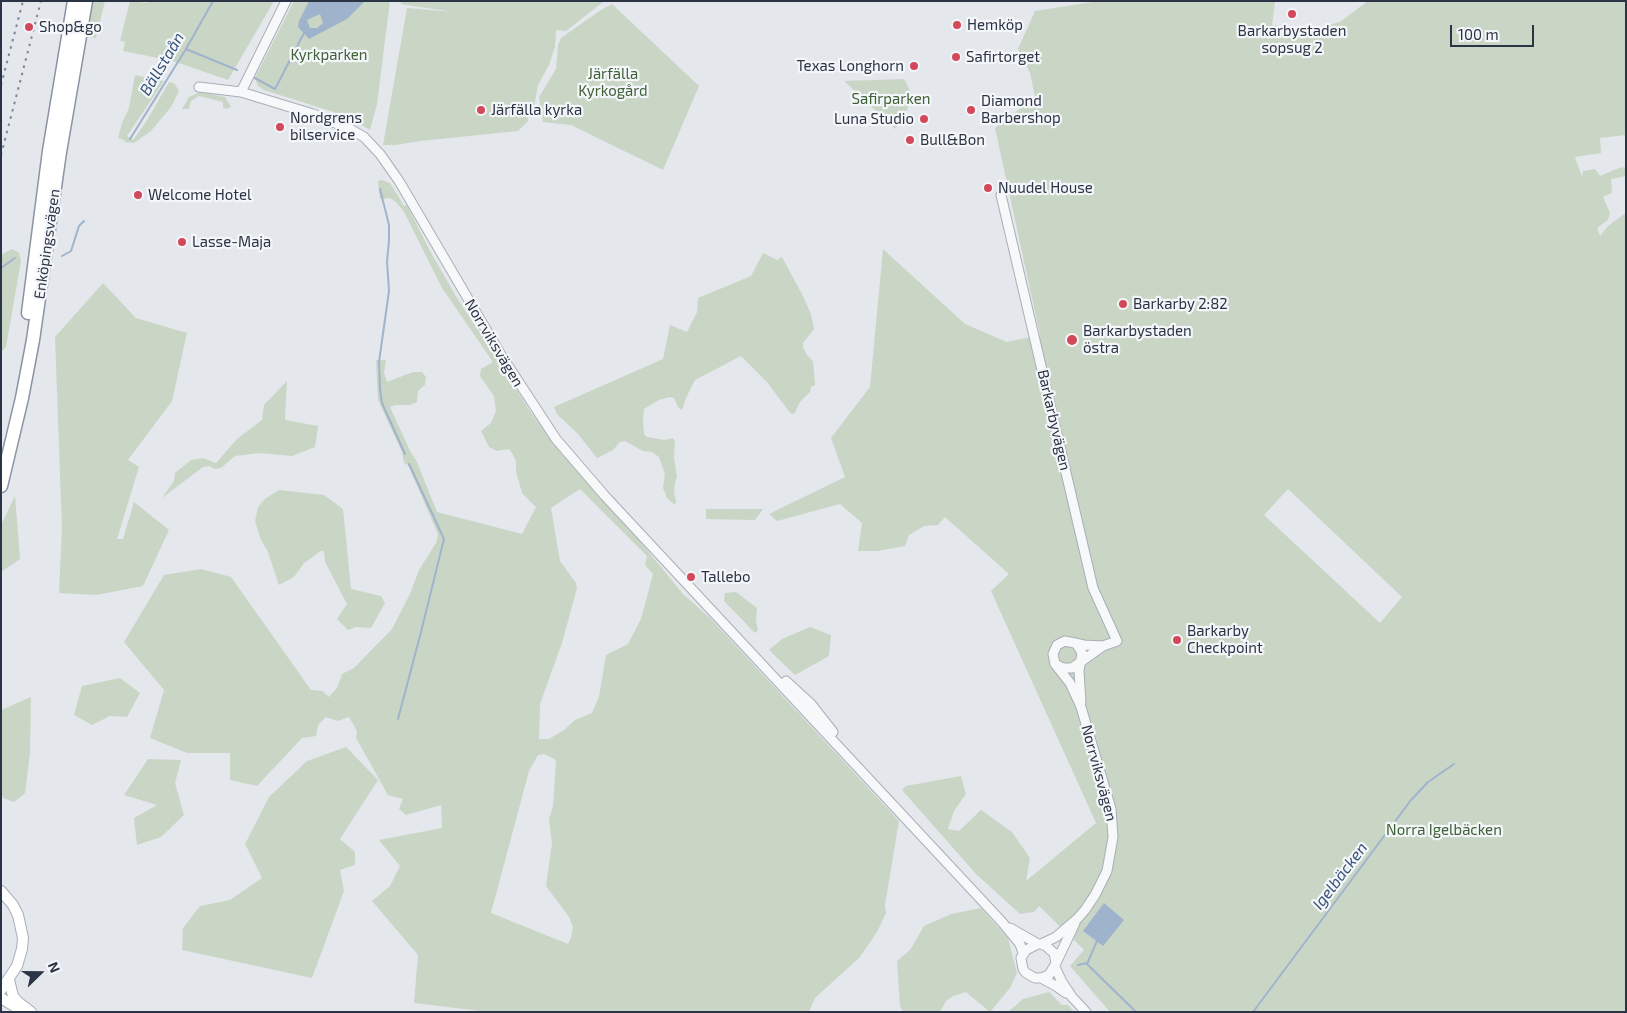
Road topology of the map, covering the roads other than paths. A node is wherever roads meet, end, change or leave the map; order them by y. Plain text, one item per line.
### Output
1 (74, 1) edge
2 (86, 1) edge
3 (286, 1) edge
4 (198, 86) dead end
5 (241, 92) junction
6 (1001, 195) dead end
7 (1, 455) edge
8 (1, 486) edge
9 (732, 632) junction
10 (1075, 643) junction
11 (1103, 646) junction
12 (1080, 662) junction
13 (1056, 664) junction
14 (1081, 707) junction
15 (876, 786) junction
16 (1, 891) edge
17 (1077, 920) junction
18 (1002, 922) junction
19 (1040, 944) junction
20 (1023, 953) junction
21 (1055, 965) junction
22 (1041, 978) junction
23 (9, 980) junction
24 (1, 990) edge
25 (1072, 997) junction
26 (1, 998) edge
27 (23, 1012) edge
28 (31, 1012) edge
29 (1086, 1012) edge

1 - 7 highway, Enköpingsvägen
2 - 8 highway, Enköpingsvägen
3 - 5 street
4 - 5 street, Norrviksvägen
5 - 9 street, Norrviksvägen
6 - 11 street, Barkarbyvägen
9 - 15 street, Norrviksvägen
9 - 15 street, Norrviksvägen
10 - 11 street
10 - 12 street, Norrviksvägen
10 - 13 street
11 - 12 street
12 - 13 street
12 - 14 street, Norrviksvägen
13 - 14 street, Norrviksvägen
14 - 17 street, Norrviksvägen
15 - 18 street, Norrviksvägen
16 - 23 main road
17 - 19 street, Norrviksvägen
17 - 21 street, Norrviksvägen
18 - 19 street, Norrviksvägen
18 - 20 street, Norrviksvägen
19 - 20 street
19 - 21 street
20 - 22 street
21 - 22 street
21 - 25 street
22 - 25 street
23 - 24 main road
23 - 28 main road
25 - 29 street
26 - 27 main road

